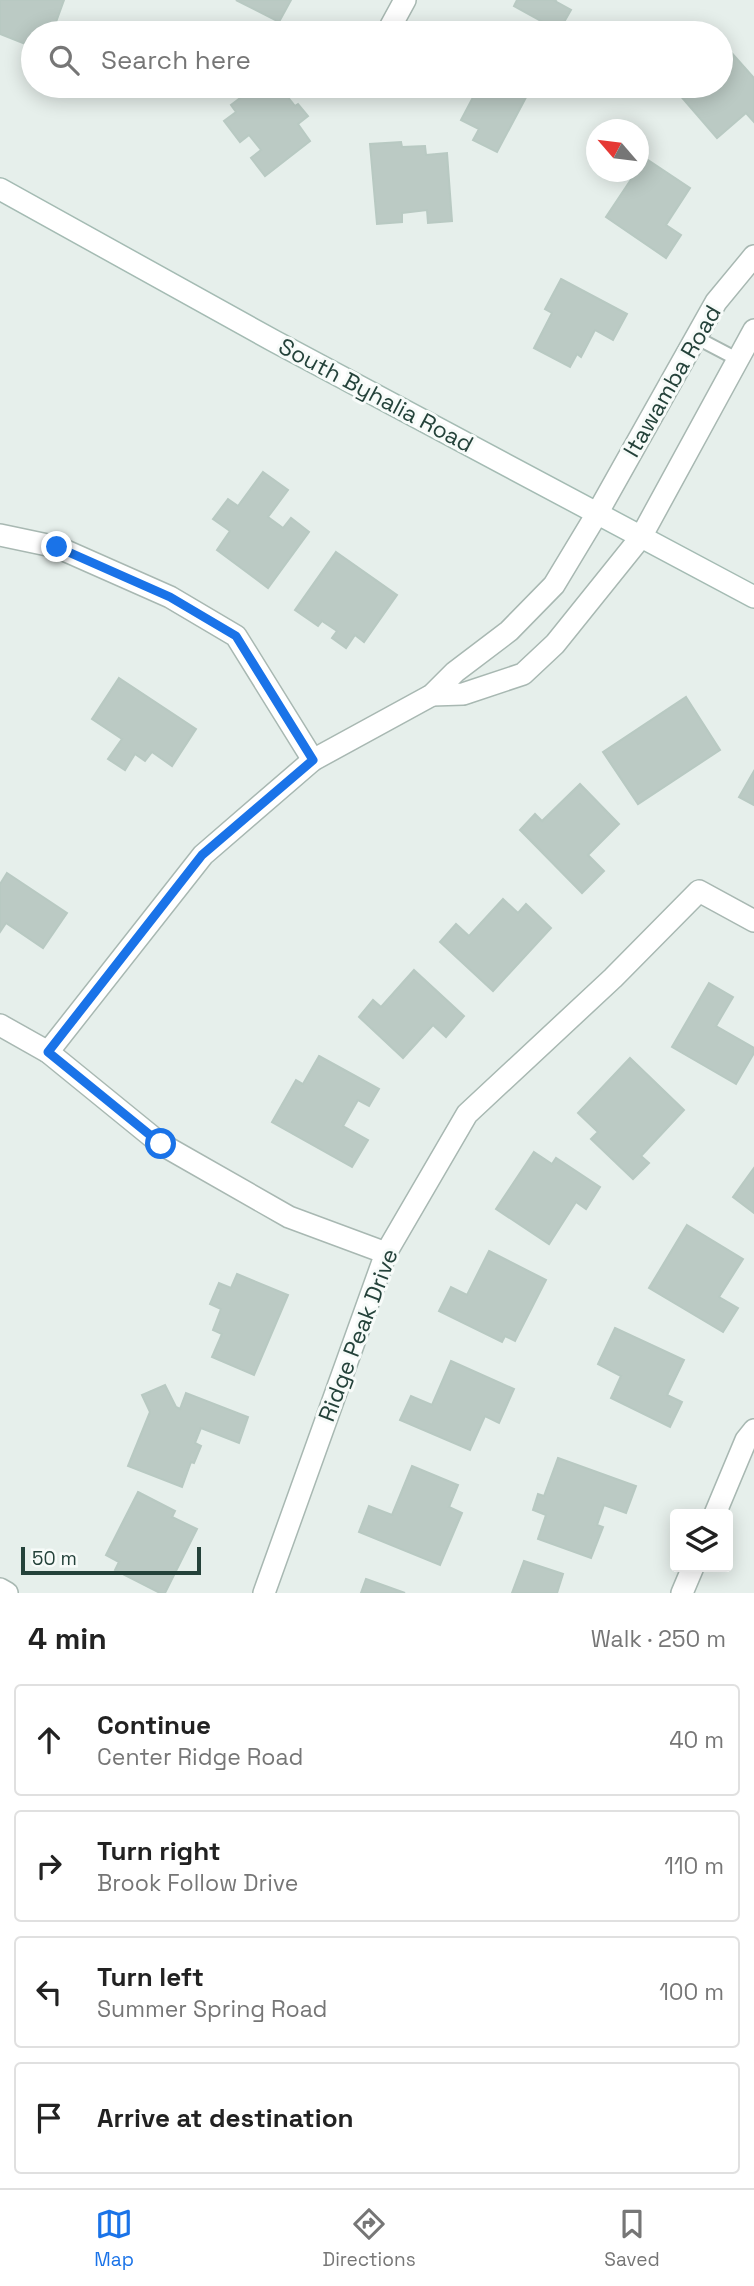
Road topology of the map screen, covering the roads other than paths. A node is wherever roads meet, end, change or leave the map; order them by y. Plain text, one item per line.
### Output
1 (405, 0) edge
2 (394, 21) edge
3 (0, 189) edge
4 (754, 256) edge
5 (754, 330) edge
6 (695, 337) junction
7 (737, 359) junction
8 (598, 512) junction
9 (0, 535) edge
10 (641, 537) junction
11 (754, 597) edge
12 (432, 695) junction
13 (313, 760) junction
14 (754, 921) edge
15 (0, 1025) edge
16 (48, 1052) junction
17 (386, 1253) junction
18 (754, 1430) edge
19 (717, 1509) edge
20 (691, 1572) edge
21 (0, 1589) edge
22 (7, 1593) edge
23 (264, 1593) edge
24 (682, 1593) edge

1 - 2 street
3 - 8 street, South Byhalia Road
4 - 6 street, Itawamba Road
5 - 7 street, Itawamba Road
6 - 7 lane
6 - 8 street, Itawamba Road
7 - 10 street, Itawamba Road
8 - 10 street, South Byhalia Road
8 - 12 street, Itawamba Road
9 - 13 street
10 - 11 street, South Byhalia Road
10 - 12 street, Itawamba Road
12 - 13 street
13 - 16 street
14 - 17 street, Ridge Peak Drive
15 - 16 street
16 - 17 street
17 - 23 street, Ridge Peak Drive
18 - 19 street
20 - 24 street
21 - 22 street

